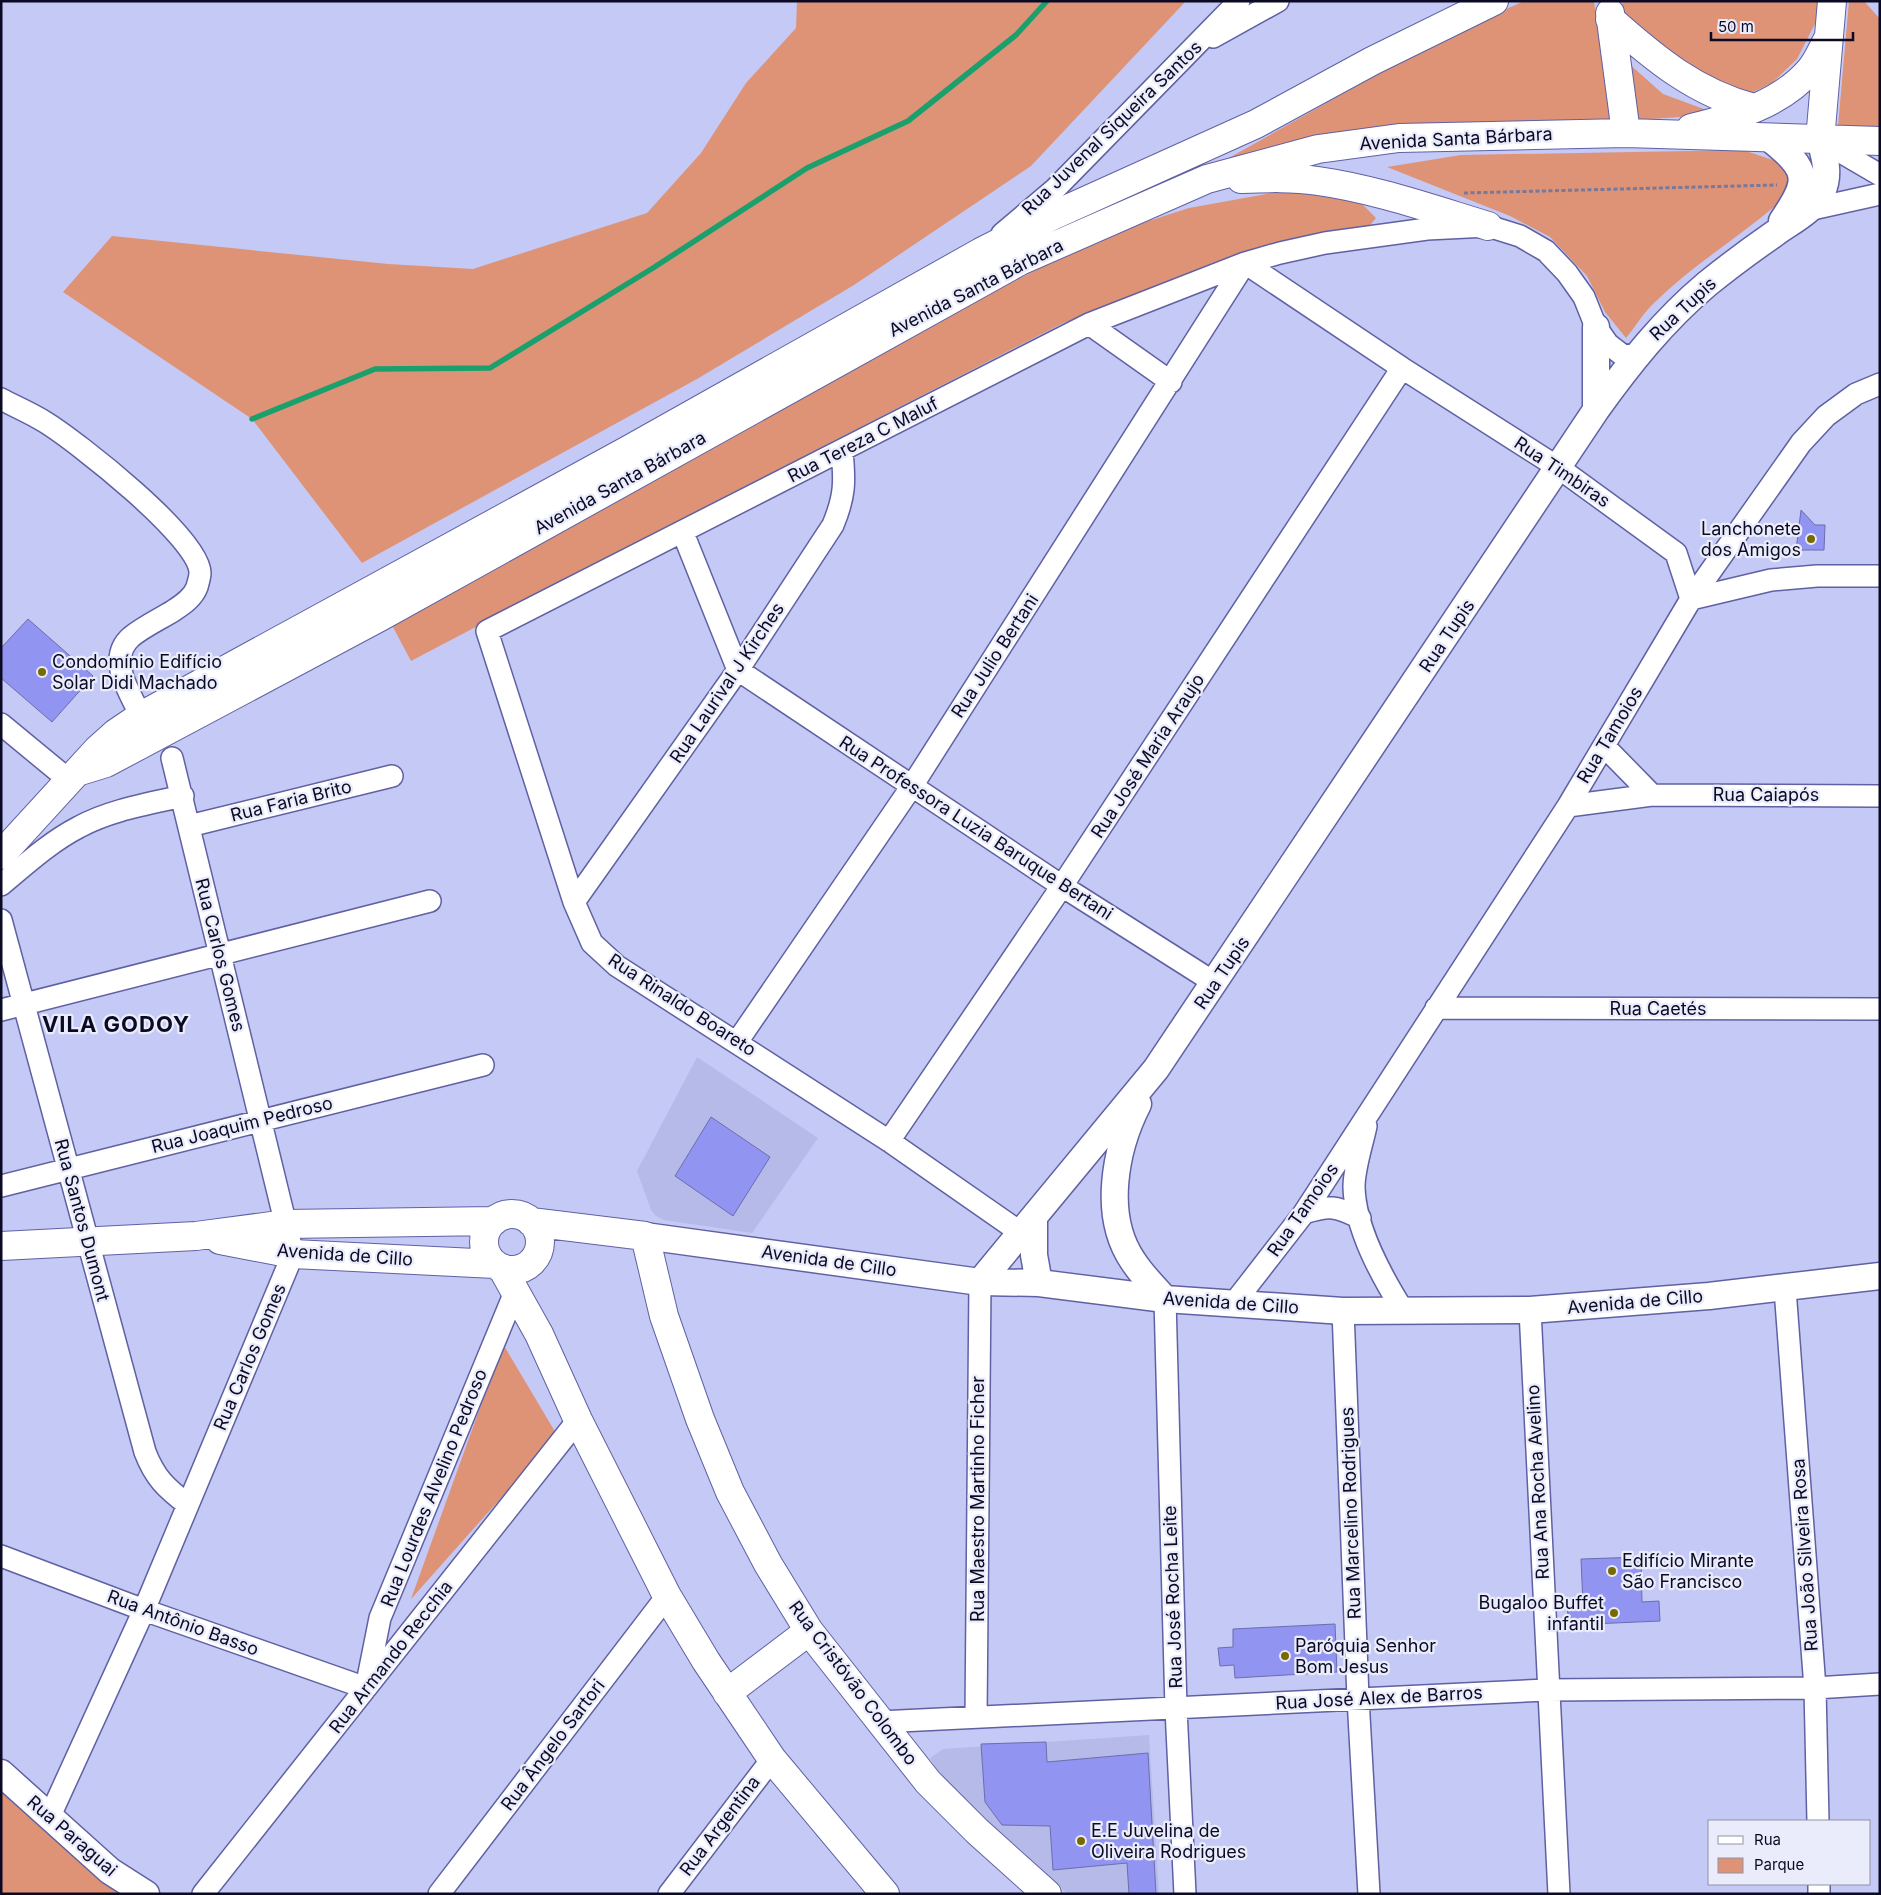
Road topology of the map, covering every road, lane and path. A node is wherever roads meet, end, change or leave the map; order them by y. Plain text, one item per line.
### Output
1 (1239, 1) edge
2 (1278, 1) edge
3 (1470, 1) edge
4 (1494, 1) edge
5 (1832, 1) edge
6 (1610, 10) edge
7 (1829, 37) junction
8 (1194, 49) junction
9 (1372, 61) junction
10 (1754, 108) junction
11 (1626, 133) junction
12 (1668, 134) junction
13 (1769, 138) junction
14 (1820, 140) junction
15 (1880, 141) edge
16 (1880, 175) edge
17 (1207, 179) junction
18 (1803, 184) junction
19 (1455, 194) dead end
20 (1880, 194) edge
21 (1808, 210) junction
22 (1488, 226) junction
23 (1773, 234) junction
24 (981, 252) junction
25 (1245, 263) junction
26 (1089, 324) junction
27 (1596, 327) junction
28 (1634, 357) junction
29 (1402, 368) junction
30 (1171, 382) junction
31 (1880, 384) edge
32 (1, 399) edge
33 (1596, 410) junction
34 (842, 450) junction
35 (1559, 468) junction
36 (683, 533) junction
37 (1880, 576) edge
38 (1691, 600) junction
39 (487, 631) joint
40 (738, 670) junction
41 (141, 716) junction
42 (1, 724) edge
43 (1604, 746) junction
44 (172, 758) dead end
45 (75, 776) junction
46 (392, 776) dead end
47 (912, 786) junction
48 (1652, 795) junction
49 (183, 796) junction
50 (1880, 796) edge
51 (1568, 806) junction
52 (189, 826) junction
53 (1, 855) edge
54 (1, 885) edge
55 (1062, 886) junction
56 (430, 901) dead end
57 (574, 902) junction
58 (1, 920) edge
59 (220, 954) junction
60 (1215, 983) junction
61 (24, 1005) junction
62 (1436, 1008) junction
63 (1880, 1009) edge
64 (1, 1010) edge
65 (737, 1042) junction
66 (483, 1065) dead end
67 (1156, 1069) junction
68 (1368, 1113) junction
69 (261, 1121) junction
70 (889, 1141) junction
71 (1095, 1143) junction
72 (1117, 1165) junction
73 (68, 1168) junction
74 (1, 1186) edge
75 (1304, 1213) junction
76 (1360, 1218) junction
77 (494, 1221) junction
78 (531, 1222) junction
79 (286, 1224) junction
80 (1027, 1226) junction
81 (585, 1228) junction
82 (196, 1236) junction
83 (645, 1236) junction
84 (88, 1240) junction
85 (1, 1246) edge
86 (292, 1254) junction
87 (533, 1261) junction
88 (498, 1266) junction
89 (1880, 1276) edge
90 (980, 1282) junction
91 (1038, 1283) junction
92 (1785, 1289) junction
93 (515, 1292) junction
94 (1165, 1299) junction
95 (1234, 1303) junction
96 (1530, 1310) junction
97 (1342, 1311) junction
98 (1404, 1312) junction
99 (539, 1334) junction
100 (578, 1420) junction
101 (188, 1505) junction
102 (1, 1556) edge
103 (667, 1596) junction
104 (144, 1610) junction
105 (809, 1630) junction
106 (706, 1661) junction
107 (758, 1670) junction
108 (1880, 1684) edge
109 (366, 1688) junction
110 (1815, 1688) junction
111 (1547, 1690) junction
112 (727, 1693) junction
113 (1358, 1698) junction
114 (1176, 1709) junction
115 (976, 1717) junction
116 (879, 1722) junction
117 (772, 1759) junction
118 (1, 1773) edge
119 (49, 1818) junction
120 (1818, 1820) edge
121 (146, 1894) edge
122 (203, 1894) edge
123 (439, 1894) edge
124 (669, 1894) edge
125 (885, 1894) edge
126 (1047, 1894) edge
127 (1185, 1894) edge
128 (1369, 1894) edge
129 (1559, 1894) edge

1 - 8 street, Rua Juvenal Siqueira Santos
2 - 8 street
3 - 9 main road
4 - 9 main road, Avenida Santa Bárbara
5 - 7 main road
6 - 10 main road
6 - 11 main road
7 - 10 main road
7 - 14 main road
8 - 24 street, Rua Juvenal Siqueira Santos
9 - 24 main road, Avenida Santa Bárbara
10 - 12 main road
11 - 12 main road, Avenida Santa Bárbara
11 - 17 main road, Avenida Santa Bárbara
12 - 13 main road, Avenida Santa Bárbara
13 - 14 main road, Avenida Santa Bárbara
13 - 18 street
14 - 15 main road, Avenida Santa Bárbara
14 - 16 street
14 - 21 street, Rua Tupis
17 - 22 main road
17 - 45 main road, Avenida Santa Bárbara
18 - 19 path
18 - 23 street, Rua Tupis
20 - 21 street, Rua Tupis
21 - 23 street, Rua Tupis
22 - 25 street, Rua Tereza C Maluf
22 - 27 street
23 - 28 street, Rua Tupis
24 - 41 main road, Avenida Santa Bárbara
25 - 26 street, Rua Tereza C Maluf
25 - 29 street, Rua Timbiras
25 - 30 street, Rua Julio Bertani
26 - 30 street
26 - 34 street, Rua Tereza C Maluf
27 - 28 street
27 - 33 street
28 - 33 street, Rua Tupis
29 - 35 street, Rua Timbiras
29 - 55 street, Rua José Maria Araujo
30 - 47 street, Rua Julio Bertani
31 - 38 street, Rua Tamoios
32 - 41 street
33 - 35 street, Rua Tupis
34 - 36 street, Rua Tereza C Maluf
34 - 40 street, Rua Laurival J Kirches
35 - 38 street, Rua Timbiras
35 - 60 street, Rua Tupis
36 - 39 street, Rua Tereza C Maluf
36 - 40 street
37 - 38 street
38 - 43 street, Rua Tamoios
39 - 57 street, Rua Rinaldo Boareto
40 - 47 street, Rua Professora Luzia Baruque Bertani
40 - 57 street, Rua Laurival J Kirches
41 - 45 main road, Avenida Santa Bárbara
42 - 45 street
43 - 48 street
43 - 51 street, Rua Tamoios
44 - 49 street, Rua Carlos Gomes
45 - 53 main road, Avenida Santa Bárbara
46 - 52 street, Rua Faria Brito
47 - 55 street, Rua Professora Luzia Baruque Bertani
47 - 65 street, Rua Julio Bertani
48 - 50 street, Rua Caiapós
48 - 51 street, Rua Caiapós
49 - 52 street, Rua Carlos Gomes
49 - 54 street
51 - 62 street, Rua Tamoios
52 - 59 street, Rua Carlos Gomes
55 - 60 street, Rua Professora Luzia Baruque Bertani
55 - 70 street, Rua José Maria Araujo
56 - 59 street
57 - 65 street, Rua Rinaldo Boareto
58 - 61 street, Rua Santos Dumont
59 - 61 street
59 - 69 street, Rua Carlos Gomes
60 - 67 street, Rua Tupis
61 - 64 street
61 - 73 street, Rua Santos Dumont
62 - 63 street, Rua Caetés
62 - 68 street, Rua Tamoios
65 - 70 street, Rua Rinaldo Boareto
66 - 69 street, Rua Joaquim Pedroso
67 - 71 street, Rua Tupis
67 - 72 street, Rua Tupis
68 - 75 street, Rua Tamoios
68 - 76 street, Rua Tamoios
69 - 73 street, Rua Joaquim Pedroso
69 - 79 street, Rua Carlos Gomes
70 - 80 street, Rua Rinaldo Boareto
71 - 72 street
71 - 80 street, Rua Tupis
72 - 94 street, Rua Tupis
73 - 74 street, Rua Joaquim Pedroso
73 - 84 street, Rua Santos Dumont
75 - 76 street
75 - 95 street, Rua Tamoios
76 - 98 street, Rua Tamoios
77 - 78 main road
77 - 79 main road, Avenida de Cillo
77 - 88 main road
78 - 81 main road, Avenida de Cillo
78 - 87 main road
79 - 82 main road, Avenida de Cillo
79 - 86 street, Rua Carlos Gomes
80 - 90 street, Rua Tupis
80 - 91 street
81 - 83 main road, Avenida de Cillo
81 - 87 main road
82 - 84 main road, Avenida de Cillo
82 - 86 main road, Avenida de Cillo
83 - 90 street, Avenida de Cillo
83 - 105 main road, Rua Cristóvão Colombo
84 - 85 main road, Avenida de Cillo
84 - 101 street, Rua Santos Dumont
86 - 88 main road, Avenida de Cillo
86 - 101 street, Rua Carlos Gomes
87 - 88 main road
87 - 99 main road
88 - 93 main road
89 - 92 street, Avenida de Cillo
90 - 91 street, Avenida de Cillo
90 - 115 street, Rua Maestro Martinho Ficher
91 - 94 street, Avenida de Cillo
92 - 96 street, Avenida de Cillo
92 - 110 street, Rua João Silveira Rosa
93 - 99 main road
93 - 109 street, Rua Lourdes Alvelino Pedroso
94 - 95 street, Avenida de Cillo
94 - 114 street, Rua José Rocha Leite
95 - 97 street, Avenida de Cillo
96 - 98 street, Avenida de Cillo
96 - 111 street, Rua Ana Rocha Avelino
97 - 98 street, Avenida de Cillo
97 - 113 street, Rua Marcelino Rodrigues
99 - 100 main road
100 - 103 main road
100 - 109 street, Rua Armando Recchia
101 - 104 street, Rua Carlos Gomes
102 - 104 street, Rua Antônio Basso
103 - 106 main road
103 - 123 street, Rua Ângelo Sartori
104 - 109 street, Rua Antônio Basso
104 - 119 street, Rua Carlos Gomes
105 - 107 main road
105 - 116 main road, Rua Cristóvão Colombo
106 - 107 main road
106 - 112 main road
107 - 112 main road
108 - 110 street, Rua José Alex de Barros
109 - 122 street, Rua Armando Recchia
110 - 111 street, Rua José Alex de Barros
110 - 120 street, Rua João Silveira Rosa
111 - 113 street, Rua José Alex de Barros
111 - 129 street, Rua Ana Rocha Avelino
112 - 117 main road
113 - 114 street, Rua José Alex de Barros
113 - 128 street, Rua Marcelino Rodrigues
114 - 115 street, Rua José Alex de Barros
114 - 127 street, Rua José Rocha Leite
115 - 116 street, Rua José Alex de Barros
116 - 126 main road, Rua Cristóvão Colombo
117 - 124 street, Rua Argentina
117 - 125 main road
118 - 119 street, Rua Paraguai
119 - 121 street, Rua Paraguai

